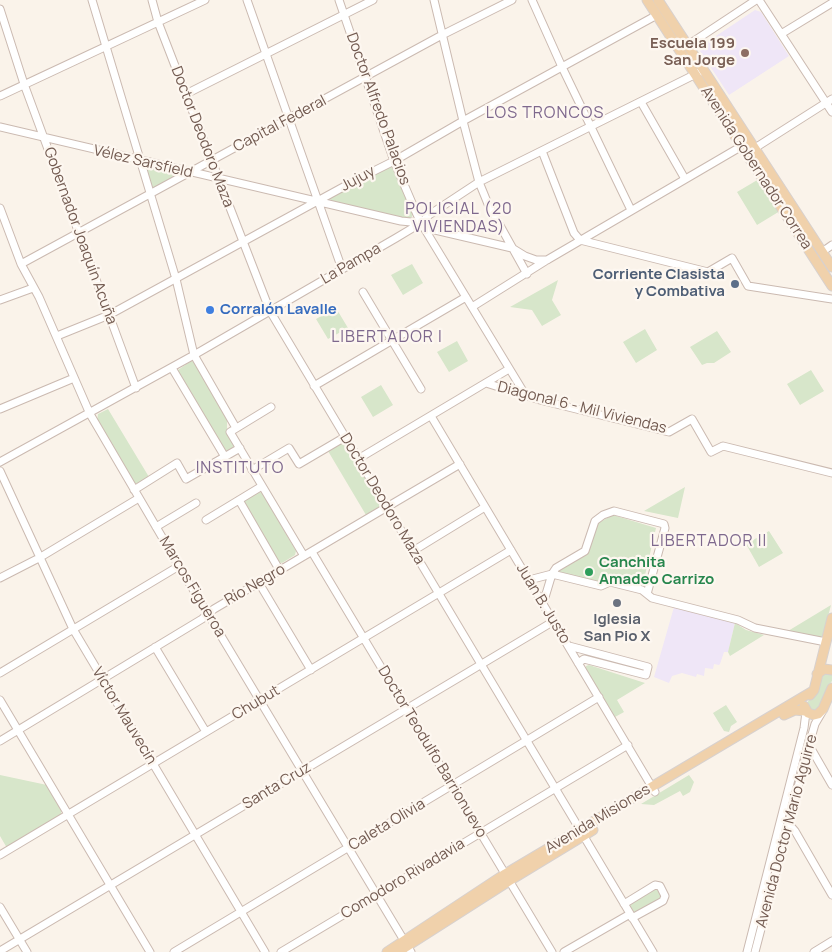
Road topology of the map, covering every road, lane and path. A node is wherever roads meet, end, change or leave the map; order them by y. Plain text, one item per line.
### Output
1 (92, 0) edge
2 (152, 0) edge
3 (205, 0) edge
4 (247, 0) edge
5 (339, 0) edge
6 (373, 0) edge
7 (434, 0) edge
8 (512, 0) edge
9 (532, 0) edge
10 (647, 0) edge
11 (658, 0) edge
12 (757, 0) edge
13 (832, 3) edge
14 (0, 10) edge
15 (344, 15) junction
16 (657, 15) junction
17 (158, 22) junction
18 (781, 34) junction
19 (442, 35) junction
20 (106, 45) junction
21 (688, 45) junction
22 (266, 54) junction
23 (562, 68) junction
24 (704, 70) junction
25 (696, 75) junction
26 (366, 78) junction
27 (24, 84) junction
28 (186, 94) junction
29 (0, 96) edge
30 (829, 101) edge
31 (641, 102) junction
32 (832, 112) edge
33 (289, 119) junction
34 (463, 122) junction
35 (0, 127) edge
36 (591, 128) junction
37 (44, 139) junction
38 (742, 146) junction
39 (755, 148) junction
40 (542, 151) junction
41 (140, 161) junction
42 (212, 161) junction
43 (394, 161) junction
44 (190, 172) junction
45 (685, 179) junction
46 (218, 180) junction
47 (479, 182) junction
48 (150, 194) junction
49 (317, 202) junction
50 (0, 208) edge
51 (631, 210) junction
52 (2, 217) edge
53 (421, 223) junction
54 (78, 233) junction
55 (580, 240) junction
56 (242, 242) junction
57 (832, 245) edge
58 (512, 248) junction
59 (822, 252) junction
60 (547, 260) junction
61 (21, 264) junction
62 (832, 267) edge
63 (342, 269) junction
64 (527, 274) junction
65 (176, 279) junction
66 (832, 286) edge
67 (34, 288) junction
68 (363, 292) dead end
69 (466, 297) junction
70 (0, 300) edge
71 (832, 300) edge
72 (472, 307) junction
73 (270, 311) junction
74 (109, 315) junction
75 (57, 336) junction
76 (392, 340) junction
77 (194, 355) junction
78 (172, 368) junction
79 (509, 369) junction
80 (74, 378) junction
81 (486, 383) junction
82 (314, 386) junction
83 (136, 388) junction
84 (421, 389) dead end
85 (526, 396) junction
86 (271, 407) dead end
87 (0, 409) edge
88 (90, 414) junction
89 (431, 416) junction
90 (233, 430) junction
91 (345, 437) junction
92 (240, 448) junction
93 (225, 457) junction
94 (358, 459) junction
95 (0, 462) edge
96 (460, 464) junction
97 (252, 470) junction
98 (0, 471) edge
99 (832, 473) edge
100 (262, 486) junction
101 (134, 490) junction
102 (139, 498) junction
103 (239, 500) junction
104 (196, 503) dead end
105 (485, 507) junction
106 (387, 508) junction
107 (206, 520) dead end
108 (156, 527) junction
109 (511, 550) junction
110 (413, 551) junction
111 (312, 552) junction
112 (304, 556) junction
113 (39, 558) junction
114 (179, 566) junction
115 (280, 570) junction
116 (552, 574) junction
117 (0, 578) edge
118 (529, 580) junction
119 (259, 583) junction
120 (438, 594) junction
121 (647, 594) junction
122 (543, 604) junction
123 (208, 614) junction
124 (832, 618) edge
125 (554, 621) junction
126 (73, 629) junction
127 (364, 638) junction
128 (826, 642) junction
129 (568, 646) junction
130 (155, 647) junction
131 (578, 663) junction
132 (480, 665) junction
133 (311, 670) junction
134 (832, 670) edge
135 (0, 673) edge
136 (817, 674) junction
137 (102, 680) junction
138 (832, 688) edge
139 (813, 691) junction
140 (599, 697) junction
141 (0, 700) edge
142 (260, 700) junction
143 (406, 709) junction
144 (806, 711) junction
145 (822, 711) junction
146 (18, 730) junction
147 (206, 732) junction
148 (0, 740) edge
149 (527, 742) junction
150 (628, 745) junction
151 (809, 745) junction
152 (153, 764) junction
153 (302, 771) junction
154 (832, 785) edge
155 (452, 786) junction
156 (554, 789) junction
157 (654, 790) junction
158 (68, 814) junction
159 (788, 823) junction
160 (480, 833) junction
161 (581, 833) junction
162 (195, 836) junction
163 (349, 848) junction
164 (0, 856) edge
165 (507, 878) junction
166 (110, 886) junction
167 (832, 894) edge
168 (377, 896) junction
169 (624, 904) junction
170 (0, 907) edge
171 (241, 912) junction
172 (631, 916) junction
173 (20, 940) junction
174 (832, 941) edge
175 (407, 946) edge
176 (0, 952) edge
177 (27, 952) edge
178 (150, 952) edge
179 (174, 952) edge
180 (265, 952) edge
181 (281, 952) edge
182 (386, 952) edge
183 (398, 952) edge
184 (552, 952) edge
185 (564, 952) edge
186 (653, 952) edge
187 (747, 952) edge
188 (755, 952) edge
189 (814, 952) edge

1 - 20 street
2 - 17 street, Doctor Deodoro Maza
3 - 17 street
4 - 22 street
5 - 15 street, Doctor Alfredo Palacios
6 - 15 street
7 - 19 street
8 - 19 street, Capital Federal
9 - 23 street
10 - 16 main road, Avenida Gobernador Correa
11 - 21 main road, Avenida Gobernador Correa
12 - 18 street
12 - 21 street
13 - 18 street
14 - 27 street, Gobernador Joaquín Acuña
15 - 22 street
15 - 26 street, Doctor Alfredo Palacios
16 - 23 street, Jujuy
16 - 25 main road, Avenida Gobernador Correa
17 - 20 street
17 - 28 street, Doctor Deodoro Maza
18 - 30 street
19 - 26 street, Capital Federal
19 - 34 street
20 - 27 street
20 - 41 street
21 - 24 main road, Avenida Gobernador Correa
22 - 28 street
22 - 33 street
23 - 34 street, Jujuy
23 - 36 street
24 - 25 street, La Pampa
24 - 39 main road, Avenida Gobernador Correa
25 - 31 street, La Pampa
25 - 38 main road, Avenida Gobernador Correa
26 - 33 street, Capital Federal
26 - 43 street, Doctor Alfredo Palacios
27 - 29 street
27 - 37 street, Gobernador Joaquín Acuña
28 - 42 street, Doctor Deodoro Maza
30 - 32 street
30 - 39 street
31 - 36 street, La Pampa
31 - 45 street
33 - 42 street, Capital Federal
33 - 49 street
34 - 43 street, Jujuy
34 - 47 street
35 - 37 street, Vélez Sarsfield
36 - 40 street, La Pampa
36 - 51 street
37 - 41 street, Vélez Sarsfield
37 - 54 street, Gobernador Joaquín Acuña
38 - 39 street
38 - 45 street
38 - 66 main road, Avenida Gobernador Correa
39 - 59 main road, Avenida Gobernador Correa
40 - 47 street, La Pampa
40 - 55 street
41 - 44 street, Vélez Sarsfield
41 - 48 street
42 - 44 street, Capital Federal
42 - 46 street, Doctor Deodoro Maza
43 - 49 street, Jujuy
43 - 53 street, Doctor Alfredo Palacios
44 - 46 street, Vélez Sarsfield
44 - 48 street, Capital Federal
45 - 51 street
46 - 49 street, Vélez Sarsfield
46 - 56 street, Doctor Deodoro Maza
47 - 53 street, La Pampa
47 - 58 street
48 - 54 street, Capital Federal
48 - 65 street
49 - 53 street, Vélez Sarsfield
49 - 56 street, Jujuy
49 - 63 street
50 - 52 street, Marcos Figueroa
51 - 55 street
52 - 61 street, Marcos Figueroa
53 - 58 street, Vélez Sarsfield
53 - 63 street, La Pampa
53 - 69 street, Doctor Alfredo Palacios
54 - 61 street, Capital Federal
54 - 74 street, Gobernador Joaquín Acuña
55 - 60 street
55 - 71 street
56 - 65 street, Jujuy
56 - 73 street, Doctor Deodoro Maza
57 - 59 street
58 - 60 street, Vélez Sarsfield
58 - 64 street
59 - 62 main road, Avenida Gobernador Correa
60 - 64 street
61 - 67 street, Marcos Figueroa
63 - 73 street, La Pampa
64 - 72 street
65 - 74 street, Jujuy
65 - 77 street
67 - 70 street
67 - 75 street, Marcos Figueroa
68 - 76 street
69 - 72 street, Doctor Alfredo Palacios
69 - 76 street
72 - 79 street, Doctor Alfredo Palacios
73 - 77 street, La Pampa
73 - 82 street, Doctor Deodoro Maza
74 - 75 street, Jujuy
74 - 83 street, Gobernador Joaquín Acuña
75 - 80 street, Marcos Figueroa
76 - 82 street
76 - 84 street
77 - 78 street, La Pampa
77 - 90 street
78 - 83 street, La Pampa
78 - 93 street
79 - 81 street
79 - 85 street, Doctor Alfredo Palacios
80 - 87 street
80 - 88 street, Marcos Figueroa
81 - 85 street, Diagonal 6 - Mil Viviendas
81 - 89 street
82 - 91 street, Doctor Deodoro Maza
83 - 88 street, La Pampa
85 - 99 street, Diagonal 6 - Mil Viviendas
86 - 90 street
88 - 95 street, La Pampa
88 - 101 street, Marcos Figueroa
89 - 94 street
89 - 96 street, Juan B. Justo
90 - 92 street
91 - 94 street, Doctor Deodoro Maza
91 - 97 street
92 - 93 street
92 - 97 street
93 - 101 street
94 - 106 street, Doctor Deodoro Maza
96 - 105 street, Juan B. Justo
96 - 106 street, Río Negro
97 - 100 street
98 - 113 street, Víctor Mauvecín
100 - 103 street
100 - 112 street
101 - 102 street, Marcos Figueroa
102 - 108 street, Marcos Figueroa
102 - 113 street
103 - 107 street
103 - 115 street
104 - 108 street
105 - 109 street, Juan B. Justo
105 - 110 street
106 - 110 street, Doctor Deodoro Maza
106 - 111 street, Río Negro
108 - 114 street, Marcos Figueroa
109 - 118 street, Juan B. Justo
109 - 120 street, Chubut
110 - 120 street, Doctor Deodoro Maza
111 - 112 street, Río Negro
111 - 127 street, Doctor Teodulfo Barrionuevo
112 - 115 street, Río Negro
113 - 117 street
113 - 126 street, Víctor Mauvecín
114 - 123 street, Marcos Figueroa
114 - 126 street
115 - 119 street, Río Negro
116 - 118 street
116 - 121 street
116 - 121 street
116 - 122 street
118 - 122 street, Juan B. Justo
119 - 123 street, Río Negro
119 - 133 street
120 - 127 street, Chubut
120 - 132 street, Doctor Deodoro Maza
121 - 128 street
122 - 125 street, Juan B. Justo
123 - 130 street, Río Negro
123 - 142 street, Marcos Figueroa
124 - 128 main road
125 - 129 street, Juan B. Justo
125 - 132 street, Santa Cruz
126 - 135 street
126 - 137 street, Víctor Mauvecín
127 - 133 street, Chubut
127 - 143 street, Doctor Teodulfo Barrionuevo
128 - 136 main road
129 - 131 street, Juan B. Justo
129 - 131 street
130 - 137 street, Río Negro
130 - 147 street
131 - 140 street, Juan B. Justo
132 - 143 street, Santa Cruz
132 - 149 street, Doctor Deodoro Maza
133 - 142 street, Chubut
134 - 136 main road
136 - 139 main road
137 - 146 street, Río Negro
137 - 152 street, Víctor Mauvecín
138 - 145 main road
139 - 144 main road
139 - 157 main road, Avenida Misiones
140 - 149 street, Caleta Olivia
140 - 150 street, Juan B. Justo
141 - 146 street
142 - 147 street, Chubut
142 - 153 street, Marcos Figueroa
143 - 153 street, Santa Cruz
143 - 155 street, Doctor Teodulfo Barrionuevo
144 - 145 main road, Avenida Misiones
144 - 157 main road, Avenida Misiones
144 - 187 street, Avenida Doctor Mario Aguirre
145 - 151 street, Avenida Doctor Mario Aguirre
146 - 148 street, Río Negro
146 - 158 street
147 - 152 street, Chubut
149 - 155 street, Caleta Olivia
149 - 156 street, Doctor Deodoro Maza
150 - 156 street, Comodoro Rivadavia
150 - 157 street, Juan B. Justo
151 - 154 street
151 - 159 street, Avenida Doctor Mario Aguirre
152 - 158 street, Chubut
152 - 162 street, Víctor Mauvecín
153 - 162 street, Santa Cruz
153 - 163 street, Marcos Figueroa
155 - 160 street, Doctor Teodulfo Barrionuevo
155 - 163 street, Caleta Olivia
156 - 160 street, Comodoro Rivadavia
156 - 161 street, Doctor Deodoro Maza
157 - 161 main road, Avenida Misiones
158 - 164 street, Chubut
158 - 166 street
159 - 167 street
159 - 188 street, Avenida Doctor Mario Aguirre
160 - 165 street, Doctor Teodulfo Barrionuevo
160 - 168 street, Comodoro Rivadavia
161 - 165 main road, Avenida Misiones
161 - 169 street, Doctor Deodoro Maza
162 - 166 street, Santa Cruz
162 - 171 street, Víctor Mauvecín
163 - 168 street, Marcos Figueroa
163 - 171 street, Caleta Olivia
165 - 175 main road, Avenida Misiones
165 - 184 street, Doctor Teodulfo Barrionuevo
166 - 173 street, Santa Cruz
166 - 178 street
168 - 175 street, Marcos Figueroa
168 - 181 street, Comodoro Rivadavia
169 - 172 street, Doctor Deodoro Maza
169 - 172 street
170 - 173 street
171 - 179 street, Caleta Olivia
171 - 180 street, Víctor Mauvecín
172 - 185 street
172 - 186 street, Doctor Deodoro Maza
173 - 176 street, Santa Cruz
173 - 177 street
174 - 189 street
175 - 182 main road, Avenida Misiones
175 - 183 main road, Avenida Misiones

